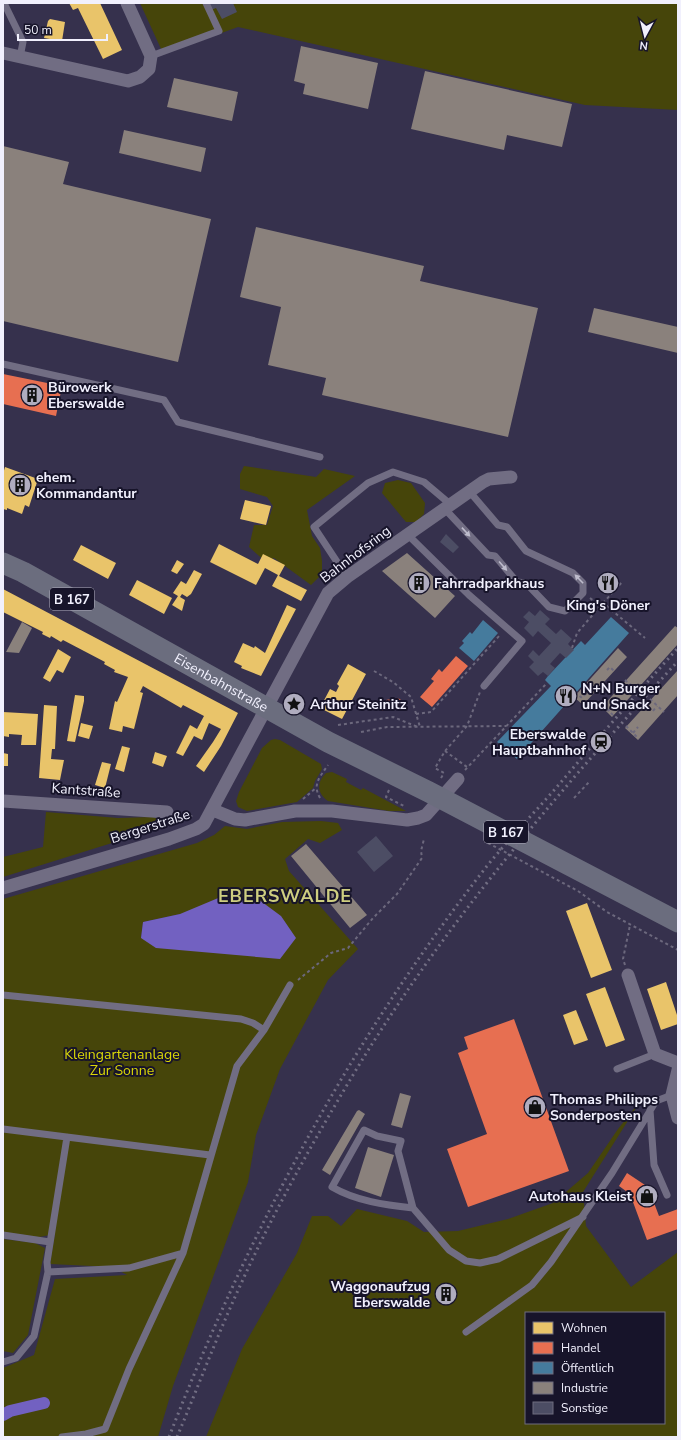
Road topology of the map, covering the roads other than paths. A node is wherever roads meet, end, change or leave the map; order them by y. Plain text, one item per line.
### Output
1 (4, 3) edge
2 (127, 3) edge
3 (206, 3) edge
4 (3, 53) edge
5 (151, 56) junction
6 (20, 57) junction
7 (3, 364) edge
8 (320, 457) dead end
9 (511, 476) dead end
10 (469, 491) junction
11 (447, 506) junction
12 (408, 535) junction
13 (3, 563) edge
14 (347, 577) junction
15 (484, 686) road end
16 (267, 708) junction
17 (458, 779) road end
18 (3, 801) edge
19 (213, 810) junction
20 (166, 812) road end
21 (3, 888) edge
22 (678, 922) edge
23 (628, 975) dead end
24 (290, 985) road end
25 (3, 995) edge
26 (264, 1030) junction
27 (655, 1054) junction
28 (678, 1064) edge
29 (617, 1069) dead end
30 (678, 1070) edge
31 (672, 1095) junction
32 (650, 1110) junction
33 (678, 1118) edge
34 (3, 1129) edge
35 (67, 1137) junction
36 (210, 1155) junction
37 (667, 1195) dead end
38 (413, 1208) junction
39 (583, 1217) junction
40 (3, 1235) edge
41 (50, 1242) junction
42 (183, 1253) junction
43 (48, 1272) junction
44 (466, 1332) dead end
45 (3, 1362) edge
46 (62, 1437) edge

1 - 6 lane
2 - 5 street
3 - 5 lane
4 - 6 street
5 - 6 street
7 - 8 lane
9 - 10 street, Bahnhofsring
10 - 11 street, Bahnhofsring
11 -> 10 lane
11 - 12 street, Bahnhofsring
11 - 14 lane
12 - 14 street, Bahnhofsring
12 - 15 lane
13 - 16 main road, Eisenbahnstraße / B 167
14 - 16 street, Bahnhofsring
16 - 19 street, Bergerstraße
16 - 22 main road, Eisenbahnstraße / B 167
17 - 19 street
18 - 20 street, Kantstraße
19 - 21 street, Bergerstraße
23 - 27 street
24 - 26 lane
25 - 26 lane
26 - 36 lane
27 - 28 street
27 - 29 lane
30 - 31 street
31 - 32 lane
31 - 33 street
32 - 37 lane
32 - 39 lane
34 - 35 lane
35 - 36 lane
35 - 41 lane
36 - 42 lane
38 - 38 lane
38 - 39 lane
39 - 44 lane
40 - 41 lane
41 - 43 lane
42 - 43 lane
42 - 46 lane
43 - 45 lane

